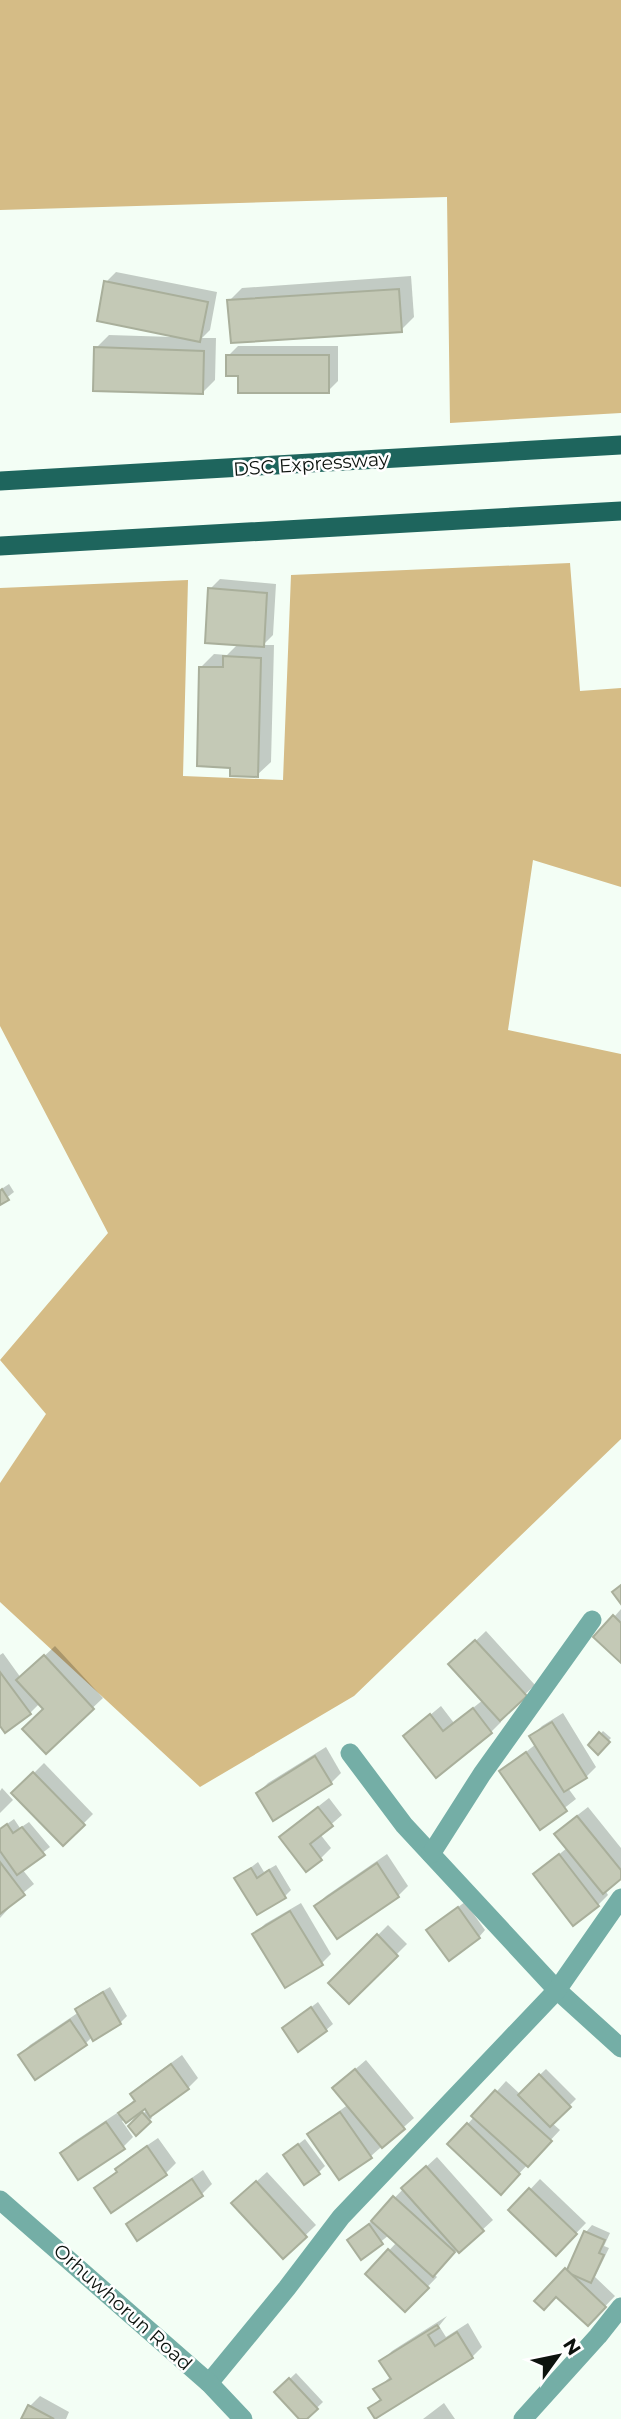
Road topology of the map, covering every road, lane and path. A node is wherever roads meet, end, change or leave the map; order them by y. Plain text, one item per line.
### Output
1 (621, 445) edge
2 (0, 481) edge
3 (621, 511) edge
4 (0, 546) edge
5 (592, 1620) dead end
6 (350, 1753) dead end
7 (431, 1854) junction
8 (621, 1898) edge
9 (557, 1990) junction
10 (621, 2048) edge
11 (0, 2200) edge
12 (621, 2307) edge
13 (209, 2383) junction
14 (243, 2419) edge
15 (523, 2419) edge

1 - 2 main road, DSC Expressway
3 - 4 main road
5 - 7 street
6 - 7 street
7 - 9 street
8 - 9 street
9 - 10 street
9 - 13 street
11 - 13 street, Orhuwhorun Road
12 - 15 street
13 - 14 street, Orhuwhorun Road

